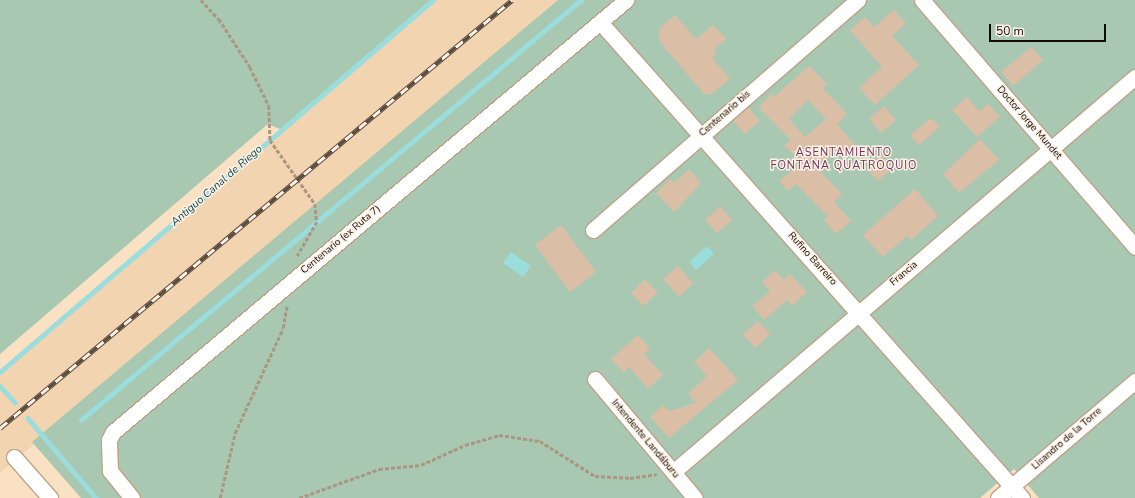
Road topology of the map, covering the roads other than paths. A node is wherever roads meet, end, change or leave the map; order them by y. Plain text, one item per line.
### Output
1 (626, 0) edge
2 (858, 0) edge
3 (922, 0) edge
4 (600, 22) junction
5 (1135, 77) edge
6 (701, 134) junction
7 (1051, 148) junction
8 (593, 230) dead end
9 (1135, 247) edge
10 (859, 312) junction
11 (595, 379) dead end
12 (1135, 381) edge
13 (14, 457) dead end
14 (673, 472) junction
15 (1012, 486) junction
16 (50, 498) edge
17 (132, 498) edge
18 (695, 498) edge
19 (998, 498) edge
20 (1022, 498) edge

1 - 4 street, Centenario (ex Ruta 7)
2 - 6 street, Centenario bis
3 - 7 street, Doctor Jorge Mundet
4 - 6 street, Rufino Barreiro
4 - 17 street, Centenario (ex Ruta 7)
5 - 7 street, Francia
6 - 8 street, Centenario bis
6 - 10 street, Rufino Barreiro
7 - 9 street, Doctor Jorge Mundet
7 - 10 street, Francia
10 - 14 street, Francia
10 - 15 street, Rufino Barreiro
11 - 14 street, Intendente Landáburu
12 - 15 street, Lisandro de la Torre
13 - 16 street
14 - 18 street, Intendente Landáburu
15 - 19 street, Lisandro de la Torre
15 - 20 street, Rufino Barreiro

